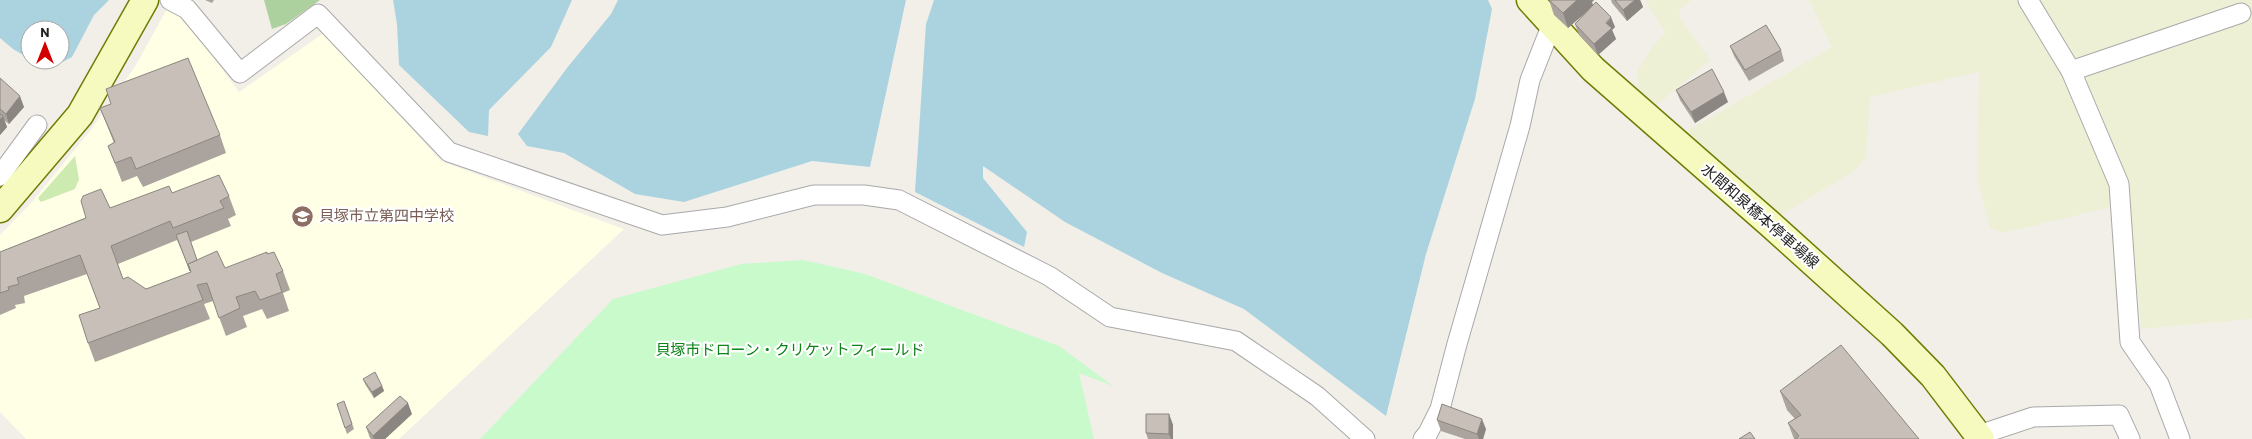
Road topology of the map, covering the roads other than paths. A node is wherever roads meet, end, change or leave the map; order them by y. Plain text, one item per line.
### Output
1 (145, 0) edge
2 (170, 0) edge
3 (1530, 0) edge
4 (2028, 0) edge
5 (2241, 13) dead end
6 (1552, 24) junction
7 (2070, 72) junction
8 (37, 125) dead end
9 (0, 176) edge
10 (1, 205) edge
11 (1980, 437) edge
12 (1365, 439) edge
13 (1422, 439) edge
14 (2130, 439) edge
15 (2180, 439) edge

1 - 10 main road
2 - 12 street
3 - 6 main road, 水間和泉橋本停車場線
4 - 7 street
5 - 7 street
6 - 11 main road, 水間和泉橋本停車場線
6 - 13 street
7 - 15 street
8 - 9 street
11 - 14 street

